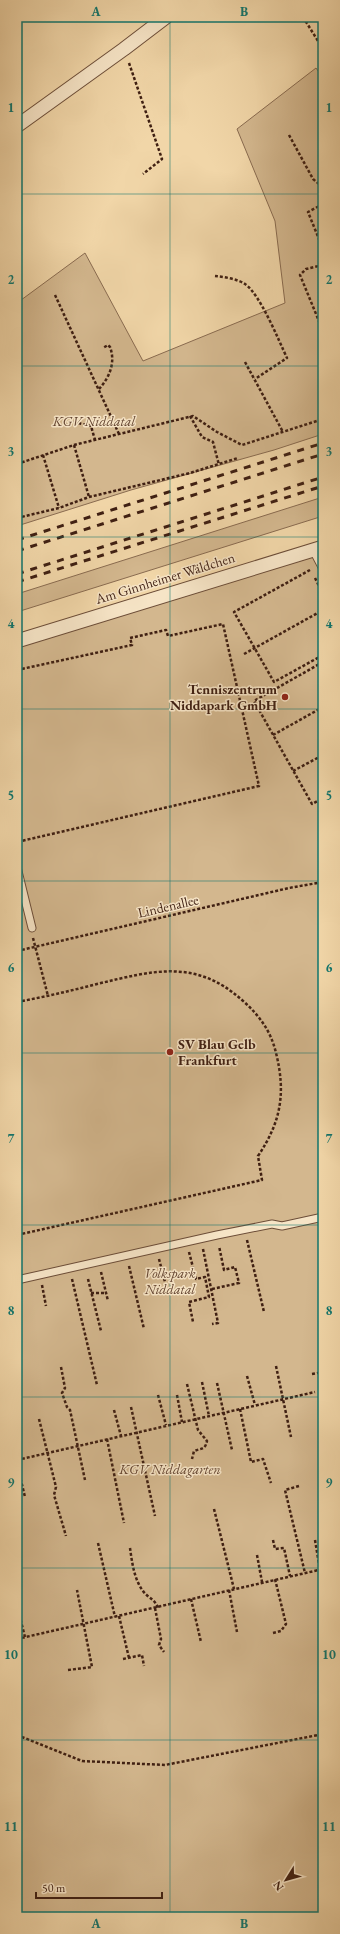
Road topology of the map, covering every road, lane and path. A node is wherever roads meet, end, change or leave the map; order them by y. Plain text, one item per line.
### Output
1 (166, 17) edge
2 (303, 17) edge
3 (124, 49) junction
4 (323, 49) edge
5 (17, 126) edge
6 (290, 135) dead end
7 (143, 174) dead end
8 (319, 184) junction
9 (323, 184) edge
10 (323, 205) edge
11 (323, 249) edge
12 (323, 265) edge
13 (215, 276) dead end
14 (55, 295) dead end
15 (323, 331) edge
16 (103, 348) dead end
17 (245, 362) dead end
18 (255, 379) junction
19 (98, 390) junction
20 (190, 416) junction
21 (323, 419) edge
22 (114, 423) junction
23 (59, 426) dead end
24 (91, 426) junction
25 (283, 432) junction
26 (119, 434) junction
27 (95, 440) junction
28 (74, 445) junction
29 (43, 455) junction
30 (238, 458) dead end
31 (17, 464) edge
32 (219, 465) junction
33 (89, 497) junction
34 (59, 508) junction
35 (17, 518) edge
36 (318, 548) edge
37 (323, 569) edge
38 (323, 594) edge
39 (323, 610) edge
40 (17, 641) edge
41 (255, 648) junction
42 (244, 654) dead end
43 (323, 655) edge
44 (323, 662) edge
45 (17, 670) edge
46 (323, 707) edge
47 (273, 735) junction
48 (323, 755) edge
49 (293, 771) junction
50 (323, 798) edge
51 (17, 842) edge
52 (17, 867) edge
53 (323, 882) edge
54 (32, 928) joint
55 (35, 947) junction
56 (17, 951) edge
57 (48, 996) junction
58 (17, 1002) edge
59 (323, 1217) edge
60 (244, 1230) junction
61 (17, 1235) edge
62 (217, 1235) junction
63 (200, 1239) junction
64 (186, 1242) junction
65 (157, 1249) junction
66 (126, 1256) junction
67 (98, 1262) junction
68 (70, 1269) junction
69 (40, 1275) junction
70 (88, 1279) dead end
71 (17, 1280) edge
72 (166, 1286) dead end
73 (212, 1289) junction
74 (91, 1293) junction
75 (106, 1293) junction
76 (108, 1301) dead end
77 (46, 1306) dead end
78 (264, 1312) dead end
79 (194, 1322) dead end
80 (212, 1324) dead end
81 (144, 1329) dead end
82 (101, 1331) dead end
83 (276, 1366) dead end
84 (61, 1367) dead end
85 (323, 1372) edge
86 (312, 1374) dead end
87 (247, 1376) dead end
88 (202, 1382) dead end
89 (217, 1383) dead end
90 (187, 1384) dead end
91 (96, 1385) dead end
92 (315, 1392) dead end
93 (158, 1395) dead end
94 (177, 1395) dead end
95 (284, 1399) junction
96 (255, 1405) junction
97 (131, 1407) dead end
98 (240, 1409) junction
99 (114, 1410) dead end
100 (225, 1412) junction
101 (209, 1416) junction
102 (196, 1418) junction
103 (39, 1419) dead end
104 (182, 1422) junction
105 (166, 1425) junction
106 (136, 1432) junction
107 (121, 1436) junction
108 (291, 1437) dead end
109 (107, 1439) junction
110 (77, 1445) junction
111 (232, 1450) dead end
112 (46, 1452) junction
113 (192, 1459) dead end
114 (17, 1460) edge
115 (17, 1464) edge
116 (85, 1480) dead end
117 (271, 1484) dead end
118 (300, 1486) dead end
119 (25, 1496) dead end
120 (214, 1509) dead end
121 (154, 1516) dead end
122 (124, 1523) dead end
123 (66, 1536) dead end
124 (273, 1540) dead end
125 (314, 1540) dead end
126 (98, 1543) dead end
127 (130, 1548) dead end
128 (257, 1554) dead end
129 (321, 1569) edge
130 (305, 1573) junction
131 (290, 1576) junction
132 (275, 1580) junction
133 (262, 1582) junction
134 (234, 1589) junction
135 (77, 1590) dead end
136 (229, 1590) junction
137 (191, 1599) junction
138 (156, 1608) junction
139 (18, 1610) dead end
140 (119, 1616) junction
141 (115, 1617) junction
142 (84, 1624) junction
143 (237, 1632) dead end
144 (273, 1633) dead end
145 (25, 1637) junction
146 (17, 1639) edge
147 (201, 1642) dead end
148 (164, 1652) dead end
149 (129, 1658) junction
150 (123, 1659) dead end
151 (144, 1666) dead end
152 (68, 1670) dead end
153 (323, 1734) edge
154 (17, 1735) edge

1 - 3 street
2 - 4 path
3 - 5 street
3 - 7 path
6 - 8 path
8 - 9 path
8 - 10 path
10 - 11 path
12 - 15 path
13 - 18 path
14 - 19 path
16 - 19 path
17 - 18 path
18 - 25 path
19 - 22 path
20 - 25 path
20 - 26 path
20 - 32 path
21 - 25 path
22 - 24 path
22 - 26 path
23 - 24 path
24 - 27 path
26 - 27 path
27 - 28 path
28 - 29 path
28 - 33 path
29 - 31 path
29 - 34 path
30 - 32 path
32 - 33 path
33 - 34 path
34 - 35 path
36 - 37 lane
36 - 40 street, Am Ginnheimer Wäldchen
38 - 41 path
39 - 41 path
41 - 42 path
41 - 43 path
44 - 47 path
45 - 51 path
46 - 47 path
47 - 49 path
48 - 49 path
49 - 50 path
52 - 54 lane
53 - 55 path, Lindenallee
54 - 55 path
55 - 56 path, Lindenallee
55 - 57 path
57 - 58 path
57 - 61 path
59 - 60 lane
60 - 62 lane
60 - 78 path
62 - 63 lane
62 - 73 path
63 - 64 lane
63 - 73 path
64 - 65 lane
64 - 79 path
65 - 66 lane
65 - 72 path
66 - 67 lane
66 - 81 path
67 - 68 lane
67 - 75 path
68 - 69 lane
68 - 91 path
69 - 71 lane
69 - 77 path
70 - 74 path
73 - 80 path
74 - 75 path
74 - 82 path
75 - 76 path
83 - 95 path
84 - 110 path
85 - 86 path
87 - 96 path
88 - 101 path
89 - 100 path
90 - 102 path
92 - 95 path
93 - 105 path
94 - 104 path
95 - 96 path
95 - 108 path
96 - 98 path
97 - 106 path
98 - 100 path
98 - 117 path
99 - 107 path
100 - 101 path
100 - 111 path
101 - 102 path
102 - 104 path
102 - 113 path
103 - 112 path
104 - 105 path
105 - 106 path
106 - 107 path
106 - 121 path
107 - 109 path
109 - 110 path
109 - 122 path
110 - 112 path
110 - 116 path
112 - 114 path
112 - 123 path
115 - 119 path
118 - 130 path
120 - 134 path
124 - 131 path
125 - 129 path
126 - 141 path
127 - 138 path
128 - 133 path
129 - 130 path
130 - 131 path
131 - 132 path
132 - 133 path
132 - 144 path
133 - 134 path
134 - 136 path
135 - 142 path
136 - 137 path
136 - 143 path
137 - 138 path
137 - 147 path
138 - 140 path
138 - 148 path
139 - 145 path
140 - 141 path
140 - 149 path
141 - 142 path
142 - 145 path
142 - 152 path
145 - 146 path
149 - 150 path
149 - 151 path
153 - 154 path

